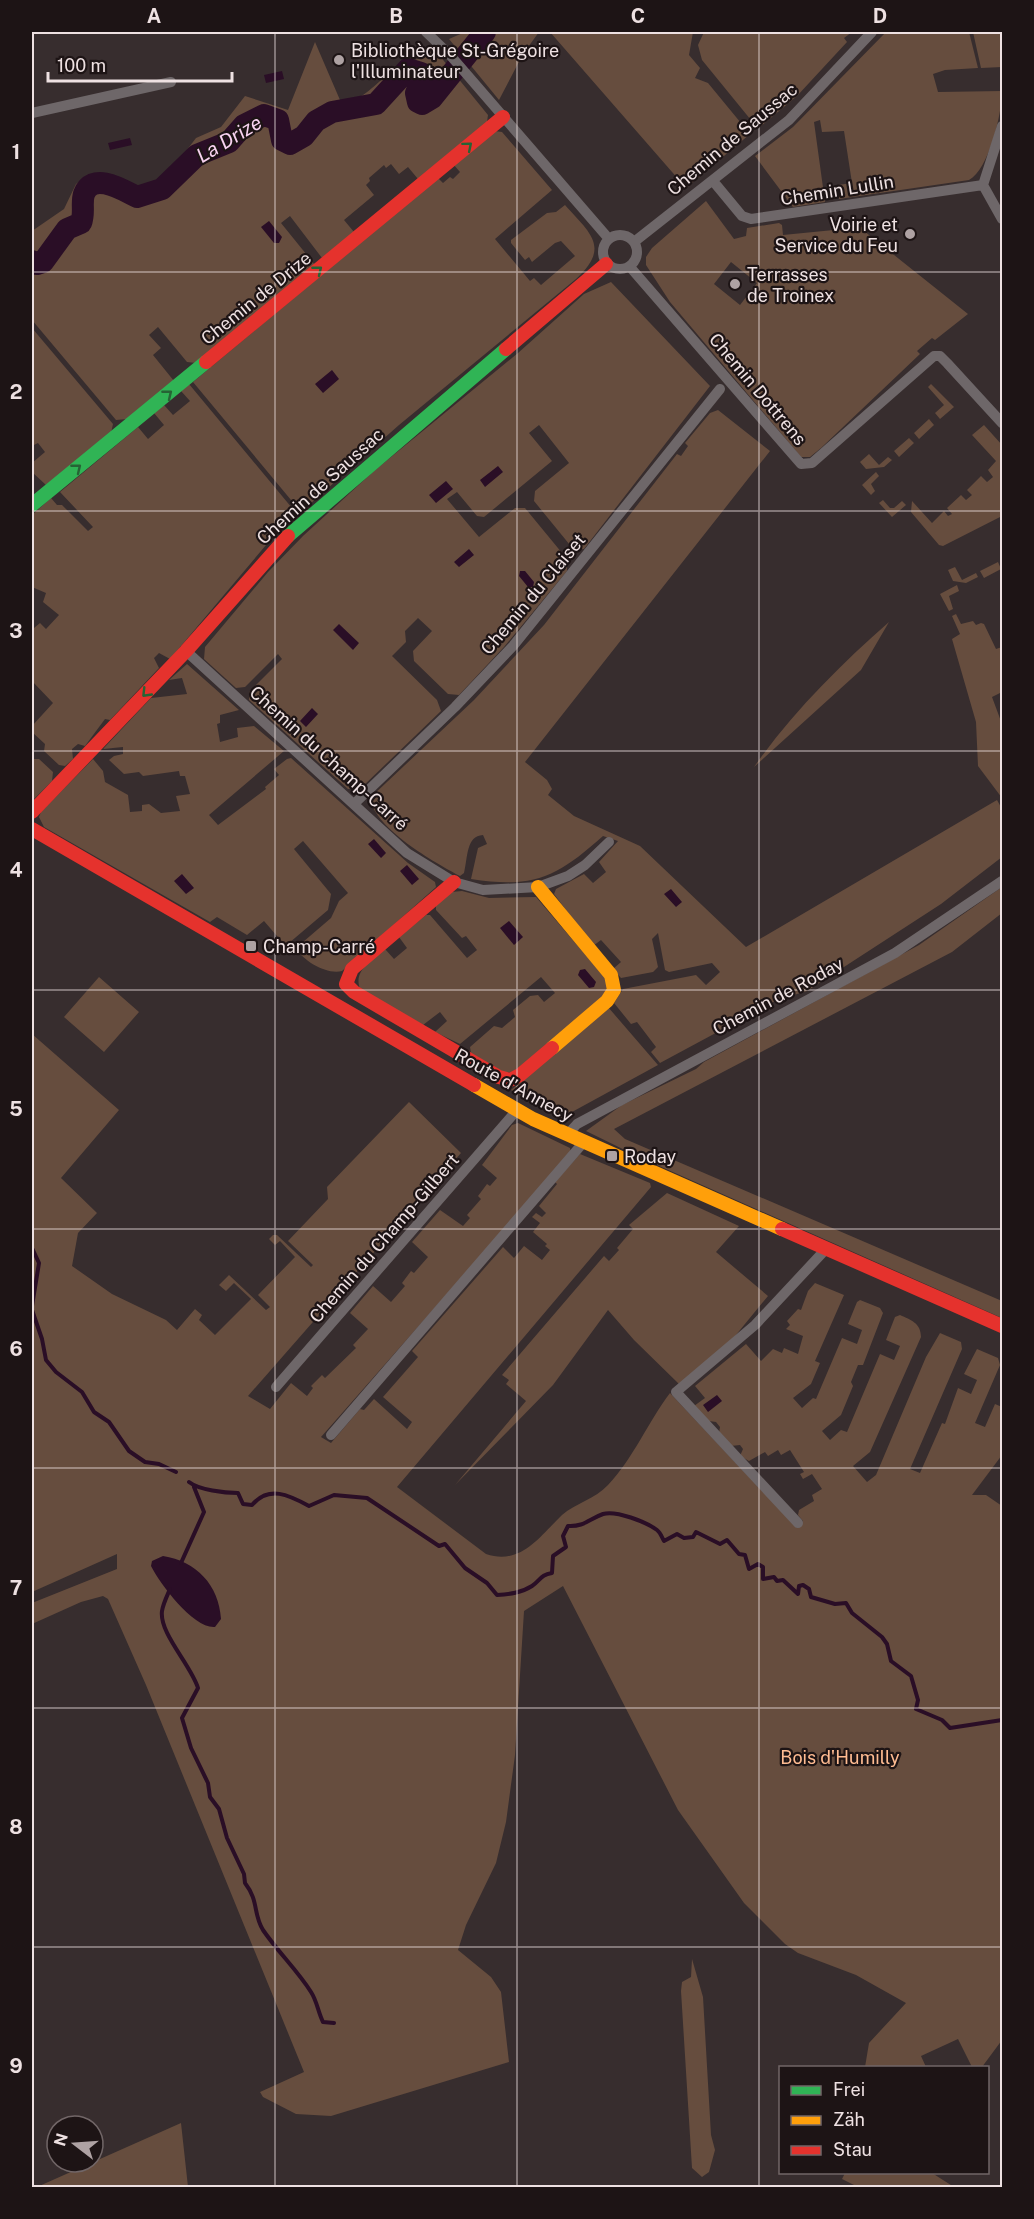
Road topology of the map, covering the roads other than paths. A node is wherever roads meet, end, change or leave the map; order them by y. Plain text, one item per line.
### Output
1 (426, 32) edge
2 (872, 32) edge
3 (171, 82) dead end
4 (32, 113) edge
5 (503, 117) junction
6 (1002, 126) edge
7 (713, 181) junction
8 (983, 185) junction
9 (1002, 219) edge
10 (609, 239) junction
11 (634, 242) junction
12 (606, 264) junction
13 (630, 267) junction
14 (720, 389) dead end
15 (1002, 423) edge
16 (32, 504) edge
17 (186, 651) junction
18 (354, 804) junction
19 (32, 812) edge
20 (32, 829) edge
21 (609, 842) dead end
22 (1002, 881) edge
23 (454, 882) junction
24 (538, 887) junction
25 (517, 1110) junction
26 (567, 1136) junction
27 (584, 1143) junction
28 (826, 1249) junction
29 (1002, 1326) edge
30 (276, 1388) dead end
31 (331, 1435) dead end
32 (798, 1523) dead end

1 - 5 street
2 - 7 street, Chemin de Saussac
3 - 4 street
5 - 10 street
16 -> 5 street, Chemin de Drize
6 - 8 street
7 - 8 street, Chemin Lullin
7 - 11 street, Chemin de Saussac
8 - 9 street
10 - 11 street
10 - 12 street
11 - 13 street
12 - 13 street
12 - 17 street, Chemin de Saussac
13 - 15 street, Chemin Dottrens
14 - 18 street, Chemin du Claiset
17 - 18 street, Chemin du Champ-Carré
17 -> 19 street, Chemin de Saussac
18 - 23 street, Chemin du Champ-Carré
20 - 25 street, Route d'Annecy
21 - 24 street, Chemin du Champ-Carré
22 - 26 street, Chemin de Roday
23 - 24 street, Chemin du Champ-Carré
23 - 24 street
25 - 26 street, Route d'Annecy
25 - 30 street, Chemin du Champ-Gilbert
26 - 27 street, Route d'Annecy
27 - 28 street, Route d'Annecy
27 - 31 street
28 - 29 street, Route d'Annecy
28 - 32 street

